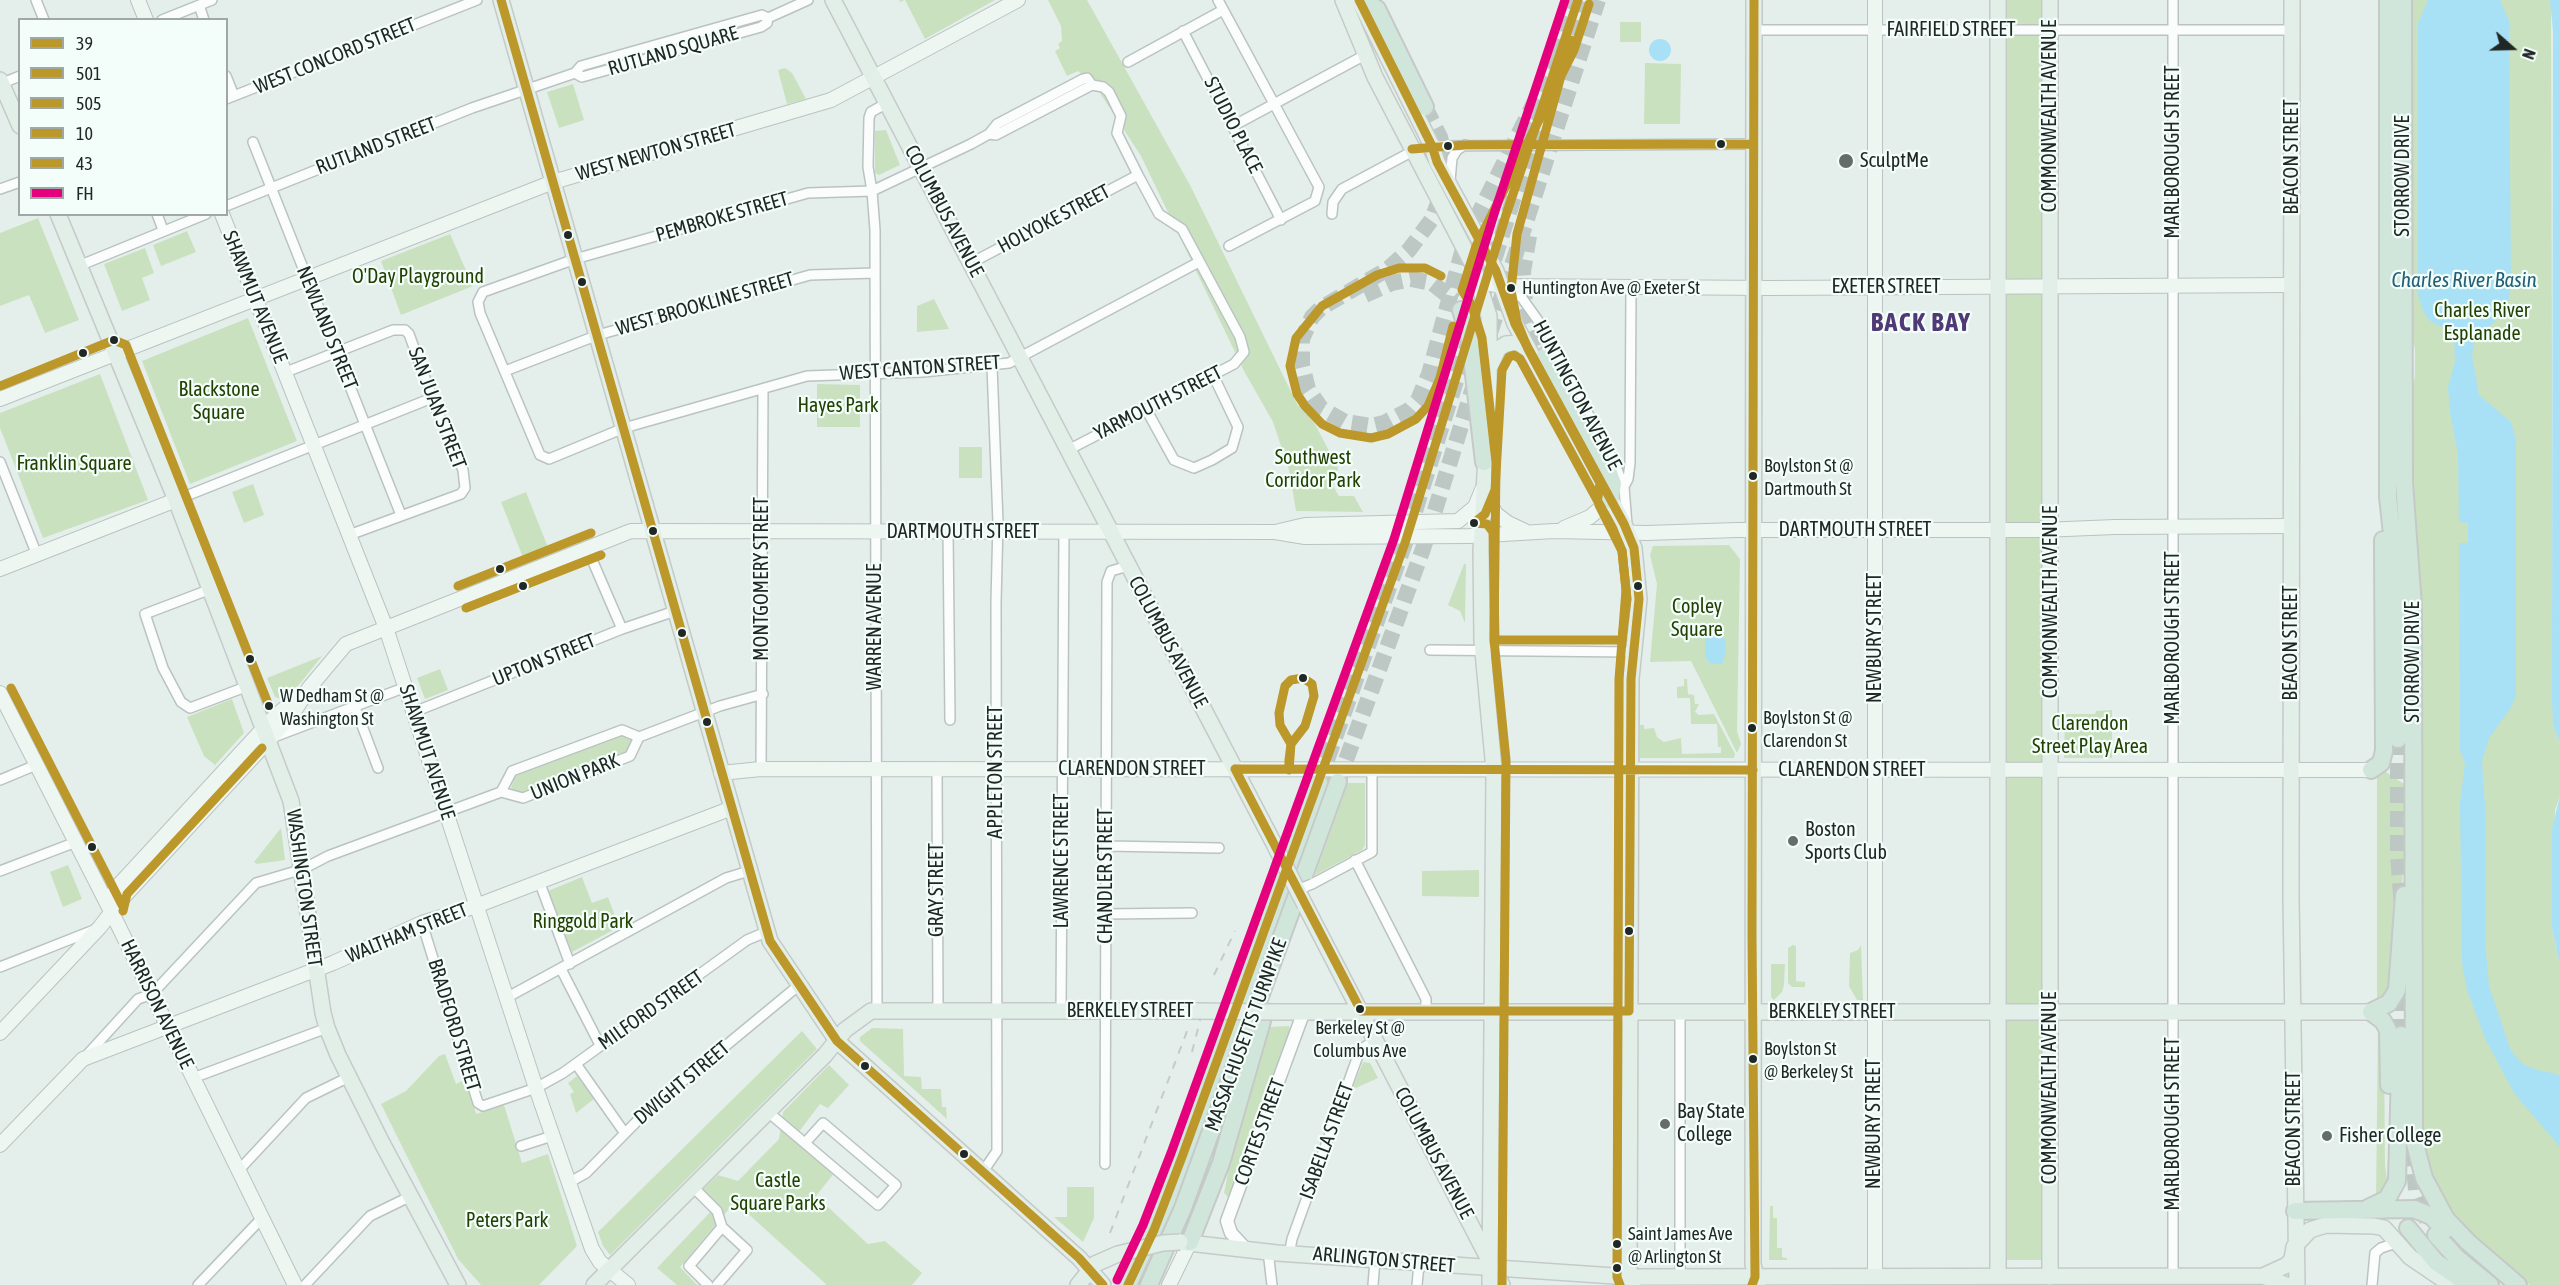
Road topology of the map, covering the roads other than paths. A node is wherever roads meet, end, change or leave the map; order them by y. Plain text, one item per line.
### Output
1 (36, 0) edge
2 (138, 0) edge
3 (212, 0) edge
4 (477, 0) edge
5 (501, 0) edge
6 (808, 0) edge
7 (833, 0) edge
8 (1018, 0) edge
9 (1218, 0) edge
10 (1343, 0) edge
11 (1359, 0) edge
12 (1363, 0) edge
13 (1754, 0) edge
14 (1875, 0) edge
15 (1998, 0) edge
16 (2050, 0) edge
17 (2173, 0) edge
18 (2292, 0) edge
19 (2388, 0) edge
20 (2403, 0) edge
21 (199, 5) junction
22 (1223, 10) junction
23 (43, 18) edge
24 (145, 18) edge
25 (167, 18) edge
26 (203, 18) edge
27 (1998, 29) junction
28 (1753, 30) junction
29 (1875, 30) junction
30 (2050, 30) junction
31 (2173, 30) junction
32 (2292, 30) junction
33 (1183, 32) junction
34 (1365, 55) junction
35 (1128, 62) dead end
36 (873, 76) junction
37 (18, 77) edge
38 (0, 82) edge
39 (525, 88) junction
40 (230, 97) edge
41 (887, 103) junction
42 (1275, 103) junction
43 (1425, 108) tunnel mouth
44 (18, 122) edge
45 (1233, 126) junction
46 (253, 142) dead end
47 (1754, 144) junction
48 (1465, 145) junction
49 (1432, 146) junction
50 (1413, 151) junction
51 (921, 168) junction
52 (1138, 175) junction
53 (553, 182) junction
54 (18, 183) edge
55 (1451, 185) junction
56 (271, 187) junction
57 (0, 189) edge
58 (872, 191) junction
59 (228, 205) edge
60 (1332, 214) dead end
61 (59, 216) edge
62 (158, 216) edge
63 (201, 216) edge
64 (223, 216) edge
65 (1281, 220) junction
66 (163, 230) junction
67 (1229, 246) dead end
68 (575, 259) junction
69 (1199, 262) junction
70 (970, 263) junction
71 (81, 265) junction
72 (876, 273) junction
73 (306, 278) junction
74 (1480, 282) junction
75 (2291, 285) junction
76 (1502, 286) junction
77 (1631, 287) junction
78 (1874, 287) junction
79 (2173, 287) junction
80 (1754, 288) junction
81 (1998, 288) junction
82 (2050, 288) junction
83 (256, 298) junction
84 (1461, 310) tunnel mouth
85 (597, 335) junction
86 (335, 351) junction
87 (117, 352) junction
88 (1537, 353) junction
89 (1019, 356) junction
90 (992, 366) junction
91 (1490, 367) junction
92 (505, 371) junction
93 (286, 372) junction
94 (876, 374) junction
95 (1213, 375) junction
96 (763, 390) junction
97 (432, 398) junction
98 (0, 399) edge
99 (1146, 409) junction
100 (366, 424) junction
101 (624, 428) junction
102 (315, 446) junction
103 (1068, 450) junction
104 (0, 462) edge
105 (1484, 462) junction
106 (2388, 465) junction
107 (1483, 487) junction
108 (1624, 487) junction
109 (176, 500) junction
110 (1610, 500) junction
111 (401, 515) junction
112 (2291, 526) junction
113 (2174, 527) junction
114 (1627, 530) junction
115 (1753, 530) junction
116 (1875, 530) junction
117 (1998, 530) junction
118 (2051, 530) junction
119 (652, 531) junction
120 (1554, 531) junction
121 (874, 532) junction
122 (948, 532) junction
123 (1064, 532) junction
124 (1112, 532) junction
125 (1275, 532) junction
126 (1531, 532) junction
127 (762, 533) junction
128 (998, 533) junction
129 (349, 535) junction
130 (1482, 535) junction
131 (587, 548) junction
132 (37, 555) junction
133 (1128, 566) junction
134 (0, 569) edge
135 (211, 589) junction
136 (675, 611) junction
137 (386, 628) junction
138 (622, 629) junction
139 (1430, 650) dead end
140 (1483, 652) junction
141 (1633, 652) junction
142 (248, 686) junction
143 (406, 687) junction
144 (0, 693) edge
145 (763, 694) junction
146 (355, 707) junction
147 (414, 712) junction
148 (704, 712) junction
149 (950, 720) dead end
150 (266, 733) junction
151 (639, 737) junction
152 (2398, 739) tunnel mouth
153 (36, 765) junction
154 (378, 768) dead end
155 (761, 769) junction
156 (876, 769) junction
157 (937, 769) junction
158 (996, 769) junction
159 (1062, 769) junction
160 (1107, 769) junction
161 (1235, 769) junction
162 (1372, 770) junction
163 (1494, 770) junction
164 (1630, 770) junction
165 (1753, 770) junction
166 (1875, 770) junction
167 (1998, 770) junction
168 (2051, 770) junction
169 (2173, 770) junction
170 (2371, 770) joint
171 (2291, 771) junction
172 (721, 773) junction
173 (0, 780) edge
174 (1319, 782) tunnel mouth
175 (1338, 783) tunnel mouth
176 (2413, 789) junction
177 (501, 792) junction
178 (732, 808) junction
179 (446, 813) junction
180 (76, 842) junction
181 (1106, 846) junction
182 (1219, 848) dead end
183 (1355, 860) junction
184 (303, 869) junction
185 (0, 871) edge
186 (749, 871) junction
187 (539, 881) junction
188 (1297, 890) junction
189 (476, 906) junction
190 (111, 910) junction
191 (1192, 913) dead end
192 (1106, 914) junction
193 (423, 923) junction
194 (99, 928) junction
195 (766, 932) junction
196 (1274, 961) junction
197 (0, 967) edge
198 (565, 967) junction
199 (316, 969) junction
200 (798, 986) junction
201 (152, 994) junction
202 (506, 998) junction
203 (877, 1010) junction
204 (938, 1010) junction
205 (996, 1010) junction
206 (1061, 1010) junction
207 (1106, 1010) junction
208 (1304, 1011) junction
209 (1361, 1011) junction
210 (1629, 1011) junction
211 (1753, 1011) junction
212 (1426, 1012) junction
213 (1492, 1012) junction
214 (1680, 1012) junction
215 (1875, 1012) junction
216 (1998, 1012) junction
217 (2050, 1012) junction
218 (2173, 1012) junction
219 (2371, 1012) junction
220 (2292, 1013) junction
221 (168, 1026) junction
222 (327, 1028) junction
223 (0, 1032) edge
224 (2401, 1035) tunnel mouth
225 (1375, 1040) junction
226 (837, 1041) junction
227 (600, 1046) junction
228 (83, 1059) junction
229 (576, 1064) junction
230 (349, 1077) junction
231 (193, 1078) junction
232 (536, 1088) junction
233 (768, 1112) junction
234 (624, 1132) junction
235 (552, 1136) junction
236 (805, 1143) junction
237 (0, 1145) edge
238 (521, 1146) dead end
239 (1105, 1164) dead end
240 (239, 1170) junction
241 (982, 1173) junction
242 (2390, 1179) dead end
243 (570, 1182) junction
244 (693, 1187) junction
245 (409, 1197) junction
246 (2362, 1210) junction
247 (2295, 1211) junction
248 (262, 1218) junction
249 (722, 1227) junction
250 (2408, 1228) tunnel mouth
251 (2436, 1235) tunnel mouth
252 (1185, 1242) junction
253 (2396, 1243) junction
254 (2294, 1247) junction
255 (1257, 1249) junction
256 (1294, 1251) junction
257 (1375, 1260) junction
258 (1419, 1264) junction
259 (609, 1269) junction
260 (1089, 1269) junction
261 (1492, 1269) junction
262 (2499, 1269) junction
263 (1875, 1276) junction
264 (1998, 1276) junction
265 (2173, 1276) junction
266 (2263, 1276) junction
267 (2050, 1277) junction
268 (1680, 1278) junction
269 (2431, 1279) edge
270 (1631, 1281) edge
271 (1755, 1282) edge
272 (1102, 1284) edge
273 (198, 1285) edge
274 (295, 1285) edge
275 (305, 1285) edge
276 (458, 1285) edge
277 (594, 1285) edge
278 (628, 1285) edge
279 (708, 1285) edge
280 (717, 1285) edge
281 (1078, 1285) edge
282 (1128, 1285) edge
283 (1149, 1285) edge
284 (1170, 1285) edge
285 (1272, 1285) edge
286 (1373, 1285) edge
287 (1417, 1285) edge
288 (1490, 1285) edge
289 (1502, 1285) edge
290 (2286, 1285) edge
291 (2297, 1285) edge
292 (2372, 1285) edge
293 (2451, 1285) edge
294 (2469, 1285) edge
295 (2490, 1285) edge
296 (2518, 1285) edge

1 - 23 street
2 - 24 main road
3 - 21 street
4 - 40 street, WEST CONCORD STREET
5 - 39 main road
6 - 39 street, RUTLAND SQUARE
7 - 36 main road, COLUMBUS AVENUE
8 - 36 main road, WEST NEWTON STREET
9 - 22 street
10 - 34 main road
11 - 49 main road, HUNTINGTON AVENUE
12 - 43 highway
13 - 28 main road
14 - 29 main road, NEWBURY STREET
15 - 27 main road
16 - 30 main road, COMMONWEALTH AVENUE
17 - 31 street, MARLBOROUGH STREET
18 - 32 main road, BEACON STREET
19 - 106 highway, STORROW DRIVE
20 - 176 highway, STORROW DRIVE
21 - 25 street
21 - 26 street
22 - 33 street
22 - 42 street
27 - 29 street, FAIRFIELD STREET
27 - 30 street, FAIRFIELD STREET
27 - 81 main road
28 - 29 street, FAIRFIELD STREET
28 - 47 main road
29 - 78 main road, NEWBURY STREET
30 - 31 street, FAIRFIELD STREET
30 - 82 main road, COMMONWEALTH AVENUE
31 - 32 street, FAIRFIELD STREET
31 - 79 street, MARLBOROUGH STREET
32 - 75 main road, BEACON STREET
33 - 35 street
33 - 45 street, STUDIO PLACE
34 - 42 street
34 - 50 main road
36 - 41 main road, COLUMBUS AVENUE
36 - 53 main road, WEST NEWTON STREET
37 - 38 street
38 - 44 main road
39 - 53 main road
39 - 56 street, RUTLAND STREET
41 - 51 main road, COLUMBUS AVENUE
41 - 58 street, WARREN AVENUE
42 - 45 street
42 - 65 street
45 - 65 street, STUDIO PLACE
46 - 56 street, NEWLAND STREET
47 - 48 street
47 - 80 main road
48 - 49 street
48 - 55 street
49 - 50 street
49 - 55 main road, HUNTINGTON AVENUE
50 - 60 street
50 - 74 main road
51 - 52 street
51 - 58 street
51 - 70 main road, COLUMBUS AVENUE
52 - 69 street
52 - 70 street, HOLYOKE STREET
53 - 68 main road
53 - 73 main road, WEST NEWTON STREET
54 - 57 street
55 - 76 main road, HUNTINGTON AVENUE
56 - 59 street, RUTLAND STREET
56 - 73 street, NEWLAND STREET
58 - 68 street, PEMBROKE STREET
58 - 72 street, WARREN AVENUE
61 - 71 main road, WASHINGTON STREET
62 - 66 street
63 - 66 street
64 - 83 main road, SHAWMUT AVENUE
65 - 67 street
66 - 71 street
68 - 85 main road
68 - 92 street, PEMBROKE STREET
69 - 89 street, WEST CANTON STREET
69 - 95 street, YARMOUTH STREET
70 - 89 main road, COLUMBUS AVENUE
71 - 87 main road, WASHINGTON STREET
72 - 85 street, WEST BROOKLINE STREET
72 - 94 street, WARREN AVENUE
73 - 83 main road, WEST NEWTON STREET
73 - 86 street, NEWLAND STREET
74 - 76 main road, EXETER STREET
74 - 91 main road
75 - 79 main road, EXETER STREET
75 - 112 main road, BEACON STREET
76 - 77 main road, EXETER STREET
76 - 88 main road, HUNTINGTON AVENUE
76 - 108 street, HUNTINGTON AVENUE
77 - 80 main road, EXETER STREET
77 - 108 street
78 - 80 main road, EXETER STREET
78 - 81 main road, EXETER STREET
78 - 116 main road, NEWBURY STREET
79 - 82 main road, EXETER STREET
79 - 113 street, MARLBOROUGH STREET
80 - 115 main road
81 - 82 main road, EXETER STREET
81 - 117 main road
82 - 118 main road, COMMONWEALTH AVENUE
83 - 87 main road, WEST NEWTON STREET
83 - 93 main road, SHAWMUT AVENUE
84 - 105 highway
85 - 92 street, WEST BROOKLINE STREET
85 - 101 main road
86 - 93 street, SAN JUAN STREET
86 - 97 street, SAN JUAN STREET
86 - 100 street, NEWLAND STREET
87 - 98 main road, WEST NEWTON STREET
87 - 109 main road, WASHINGTON STREET
88 - 91 main road
88 - 110 highway
89 - 90 street, WEST CANTON STREET
89 - 103 main road, COLUMBUS AVENUE
90 - 94 street, WEST CANTON STREET
90 - 128 street, APPLETON STREET
91 - 105 main road
92 - 101 street, WEST CANTON STREET
93 - 102 main road, SHAWMUT AVENUE
94 - 96 street, WEST CANTON STREET
94 - 121 street, WARREN AVENUE
95 - 99 street, YARMOUTH STREET
95 - 99 street
96 - 101 street, WEST CANTON STREET
96 - 127 street, MONTGOMERY STREET
97 - 100 street
97 - 111 street, SAN JUAN STREET
99 - 103 street, YARMOUTH STREET
100 - 102 street
100 - 111 street, NEWLAND STREET
101 - 119 main road
102 - 109 street
102 - 129 main road, SHAWMUT AVENUE
103 - 124 main road, COLUMBUS AVENUE
104 - 132 street
105 - 107 main road
106 - 152 highway, STORROW DRIVE
106 - 170 highway
107 - 125 main road, DARTMOUTH STREET
107 - 126 main road
107 - 130 main road
108 - 110 street
108 - 114 street, HUNTINGTON AVENUE
109 - 132 main road
109 - 135 main road, WASHINGTON STREET
110 - 114 main road, HUNTINGTON AVENUE
110 - 120 main road
111 - 129 street, SAN JUAN STREET
112 - 113 main road, DARTMOUTH STREET
112 - 171 main road, BEACON STREET
113 - 118 main road, DARTMOUTH STREET
113 - 169 street, MARLBOROUGH STREET
114 - 115 main road, DARTMOUTH STREET
114 - 120 main road, DARTMOUTH STREET
114 - 141 main road
115 - 116 main road, DARTMOUTH STREET
115 - 165 main road
116 - 117 main road, DARTMOUTH STREET
116 - 166 main road, NEWBURY STREET
117 - 118 main road, DARTMOUTH STREET
117 - 167 main road
118 - 168 main road, COMMONWEALTH AVENUE
119 - 127 main road, DARTMOUTH STREET
119 - 131 main road, DARTMOUTH STREET
119 - 136 main road
120 - 126 main road, DARTMOUTH STREET
121 - 122 main road, DARTMOUTH STREET
121 - 127 main road, DARTMOUTH STREET
121 - 156 street, WARREN AVENUE
122 - 128 main road, DARTMOUTH STREET
122 - 149 street
123 - 124 main road, DARTMOUTH STREET
123 - 128 main road, DARTMOUTH STREET
123 - 159 street, LAWRENCE STREET
124 - 125 main road, DARTMOUTH STREET
124 - 133 main road, COLUMBUS AVENUE
125 - 130 main road, DARTMOUTH STREET
126 - 130 main road, DARTMOUTH STREET
127 - 145 street, MONTGOMERY STREET
128 - 158 street, APPLETON STREET
129 - 137 main road, SHAWMUT AVENUE
130 - 140 main road
131 - 137 main road, DARTMOUTH STREET
131 - 138 street
132 - 134 main road
133 - 160 street, CHANDLER STREET
133 - 161 main road, COLUMBUS AVENUE
135 - 142 main road, WASHINGTON STREET
135 - 142 street
136 - 138 street, UPTON STREET
136 - 148 main road
137 - 143 main road, SHAWMUT AVENUE
137 - 150 main road, DARTMOUTH STREET
138 - 147 street, UPTON STREET
139 - 140 street
140 - 141 street
140 - 163 main road
141 - 164 main road
142 - 150 main road, WASHINGTON STREET
143 - 146 street
143 - 147 main road, SHAWMUT AVENUE
144 - 153 main road, HARRISON AVENUE
145 - 148 street, UNION PARK
145 - 155 street, MONTGOMERY STREET
146 - 150 street
146 - 154 street
147 - 179 main road, SHAWMUT AVENUE
148 - 151 street, UNION PARK
148 - 172 main road
150 - 184 main road, WASHINGTON STREET
150 - 190 main road, DARTMOUTH STREET
151 - 177 street, UNION PARK
151 - 177 street, UNION PARK
153 - 173 street
153 - 180 main road, HARRISON AVENUE
155 - 156 main road, CLARENDON STREET
155 - 172 main road, CLARENDON STREET
156 - 157 main road, CLARENDON STREET
156 - 203 street, WARREN AVENUE
157 - 158 main road, CLARENDON STREET
157 - 204 street, GRAY STREET
158 - 159 main road, CLARENDON STREET
158 - 205 street, APPLETON STREET
159 - 160 main road, CLARENDON STREET
159 - 206 street, LAWRENCE STREET
160 - 161 main road, CLARENDON STREET
160 - 181 street, CHANDLER STREET
161 - 162 main road, CLARENDON STREET
161 - 188 main road, COLUMBUS AVENUE, bridge
162 - 163 main road, CLARENDON STREET
162 - 183 street
163 - 164 main road, CLARENDON STREET
163 - 213 main road
164 - 165 main road, CLARENDON STREET
164 - 210 main road
165 - 166 main road, CLARENDON STREET
165 - 211 main road
166 - 167 main road, CLARENDON STREET
166 - 215 main road, NEWBURY STREET
167 - 168 main road, CLARENDON STREET
167 - 216 main road
168 - 169 main road, CLARENDON STREET
168 - 217 main road, COMMONWEALTH AVENUE
169 - 171 main road, CLARENDON STREET
169 - 218 street, MARLBOROUGH STREET
170 - 171 main road, CLARENDON STREET
171 - 220 main road, BEACON STREET
172 - 178 main road
174 - 282 highway, MASSACHUSETTS TURNPIKE
175 - 196 highway, MASSACHUSETTS TURNPIKE
176 - 219 highway
176 - 262 highway, STORROW DRIVE
177 - 179 street, UNION PARK
178 - 186 main road
178 - 187 main road, WALTHAM STREET
179 - 184 street, UNION PARK
179 - 189 main road, SHAWMUT AVENUE
180 - 185 street
180 - 190 main road, HARRISON AVENUE
181 - 182 street
181 - 192 street, CHANDLER STREET
183 - 188 street, bridge
183 - 212 street
184 - 199 main road, WASHINGTON STREET
184 - 201 street, UNION PARK
186 - 195 main road
186 - 198 street
187 - 189 main road, WALTHAM STREET
187 - 198 street
188 - 209 main road, COLUMBUS AVENUE, bridge
189 - 193 main road, WALTHAM STREET
189 - 202 main road, SHAWMUT AVENUE
190 - 194 main road, DARTMOUTH STREET
190 - 201 main road, HARRISON AVENUE
191 - 192 street
192 - 207 street, CHANDLER STREET
193 - 199 main road, WALTHAM STREET
193 - 232 street, BRADFORD STREET
194 - 197 street
194 - 223 main road, DARTMOUTH STREET
195 - 200 main road
195 - 227 street, MILFORD STREET
196 - 252 highway
196 - 283 highway, MASSACHUSETTS TURNPIKE
198 - 202 street
198 - 227 street
199 - 221 main road, WALTHAM STREET
199 - 222 main road, WASHINGTON STREET
200 - 226 main road
200 - 234 street, DWIGHT STREET
201 - 221 main road, HARRISON AVENUE
201 - 228 street, UNION PARK
202 - 232 main road, SHAWMUT AVENUE
203 - 204 main road, BERKELEY STREET
203 - 226 main road, BERKELEY STREET
204 - 205 main road, BERKELEY STREET
205 - 206 main road, BERKELEY STREET
205 - 241 street, APPLETON STREET
206 - 207 main road, BERKELEY STREET
207 - 208 main road, BERKELEY STREET, bridge
207 - 239 street, CHANDLER STREET
208 - 209 main road, BERKELEY STREET
208 - 255 street, CORTES STREET
209 - 212 main road, BERKELEY STREET
209 - 225 main road, COLUMBUS AVENUE
210 - 213 main road, BERKELEY STREET
210 - 214 main road, BERKELEY STREET
210 - 270 main road
211 - 214 main road, BERKELEY STREET
211 - 215 main road, BERKELEY STREET
211 - 271 main road
212 - 213 main road, BERKELEY STREET
213 - 261 main road
214 - 268 street
215 - 216 main road, BERKELEY STREET
215 - 263 main road, NEWBURY STREET
216 - 217 main road, BERKELEY STREET
216 - 264 main road
217 - 218 main road, BERKELEY STREET
217 - 267 main road, COMMONWEALTH AVENUE
218 - 220 main road, BERKELEY STREET
218 - 265 street, MARLBOROUGH STREET
219 - 220 main road, BERKELEY STREET
219 - 242 highway
220 - 247 main road, BEACON STREET
221 - 228 main road, WALTHAM STREET
221 - 231 main road, HARRISON AVENUE
222 - 230 main road, WASHINGTON STREET
222 - 231 street
224 - 246 highway
225 - 256 street, ISABELLA STREET
225 - 261 main road, COLUMBUS AVENUE
226 - 233 main road, BERKELEY STREET
226 - 241 main road
227 - 229 street, MILFORD STREET
228 - 237 main road
229 - 232 street, MILFORD STREET
229 - 234 street
230 - 240 street
230 - 245 main road, WASHINGTON STREET
231 - 240 main road, HARRISON AVENUE
232 - 235 main road, SHAWMUT AVENUE
233 - 236 street
233 - 244 main road, BERKELEY STREET
234 - 243 street, DWIGHT STREET
235 - 238 street
235 - 243 main road, SHAWMUT AVENUE
236 - 236 street
240 - 248 main road, HARRISON AVENUE
241 - 260 main road
243 - 259 main road, SHAWMUT AVENUE
244 - 249 street
244 - 259 main road, BERKELEY STREET
245 - 275 street
245 - 276 main road, WASHINGTON STREET
246 - 247 highway
246 - 262 highway
247 - 254 main road, BEACON STREET
248 - 273 street
248 - 274 main road, HARRISON AVENUE
249 - 279 street
249 - 280 street
250 - 294 highway
251 - 295 highway
252 - 255 main road, ARLINGTON STREET
252 - 260 main road, ARLINGTON STREET, bridge
252 - 284 main road
253 - 254 main road, ARLINGTON STREET
253 - 269 main road, ARLINGTON STREET
253 - 292 street
254 - 266 main road, ARLINGTON STREET
254 - 291 main road, BEACON STREET
255 - 256 main road, ARLINGTON STREET
255 - 285 street
256 - 257 main road, ARLINGTON STREET
257 - 258 main road, ARLINGTON STREET
257 - 286 street
258 - 261 main road, ARLINGTON STREET
258 - 287 street
259 - 277 main road, BERKELEY STREET
259 - 278 main road, SHAWMUT AVENUE
260 - 272 main road
260 - 281 main road
261 - 270 main road, ARLINGTON STREET
261 - 288 main road
261 - 289 main road, COLUMBUS AVENUE
262 - 296 highway, STORROW DRIVE
263 - 264 main road, ARLINGTON STREET
263 - 271 main road, ARLINGTON STREET
264 - 267 main road, ARLINGTON STREET
265 - 266 main road, ARLINGTON STREET
265 - 267 main road, ARLINGTON STREET
266 - 290 main road, ARLINGTON STREET
268 - 270 main road, ARLINGTON STREET
268 - 271 main road, ARLINGTON STREET
269 - 293 main road, ARLINGTON STREET

